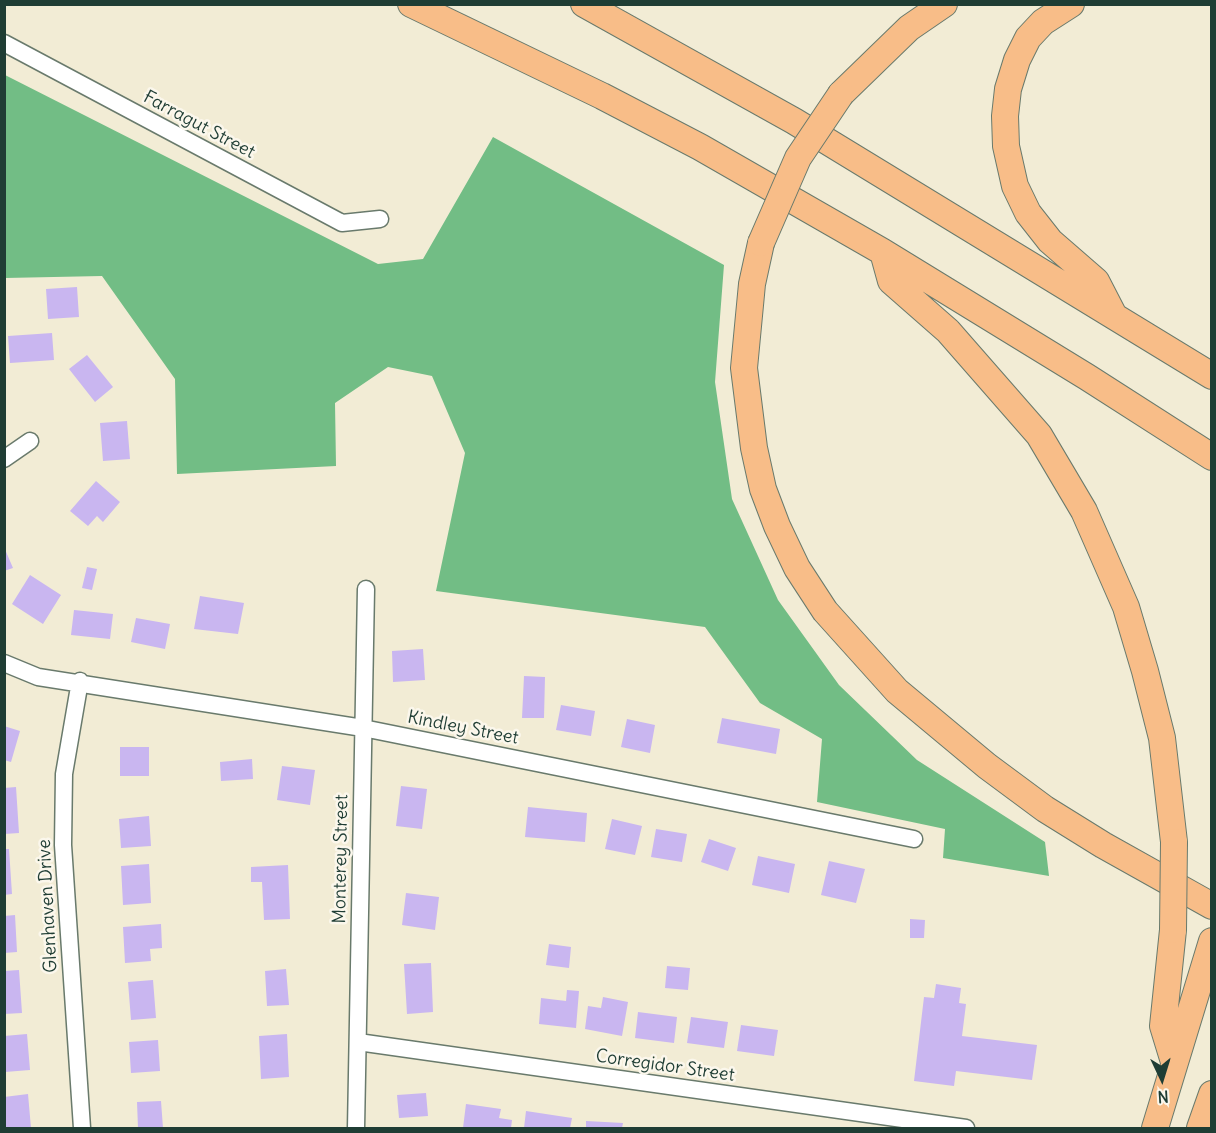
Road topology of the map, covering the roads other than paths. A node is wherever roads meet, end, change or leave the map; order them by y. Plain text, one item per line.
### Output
1 (411, 4) edge
2 (584, 4) edge
3 (944, 4) edge
4 (1071, 4) edge
5 (4, 42) edge
6 (380, 219) dead end
7 (883, 252) junction
8 (1113, 315) junction
9 (1212, 376) edge
10 (30, 441) dead end
11 (1212, 457) edge
12 (4, 459) edge
13 (366, 590) dead end
14 (4, 663) edge
15 (80, 681) junction
16 (363, 728) junction
17 (914, 839) dead end
18 (1212, 906) edge
19 (1210, 945) edge
20 (358, 1042) junction
21 (1174, 1062) junction
22 (1212, 1094) edge
23 (82, 1128) edge
24 (356, 1128) edge
25 (966, 1128) edge
26 (1155, 1128) edge
27 (1200, 1128) edge

1 - 7 highway
2 - 8 highway
3 - 18 highway, bridge
4 - 8 highway
5 - 6 street, Farragut Street
7 - 11 highway
7 - 21 highway, bridge
8 - 9 highway
10 - 12 street
13 - 16 street, Monterey Street
14 - 15 street, Kindley Street
15 - 16 street, Kindley Street
15 - 23 street, Glenhaven Drive
16 - 17 street, Kindley Street
16 - 20 street, Monterey Street
19 - 21 highway
20 - 24 street, Monterey Street
20 - 25 street, Corregidor Street
21 - 26 highway
22 - 27 highway

